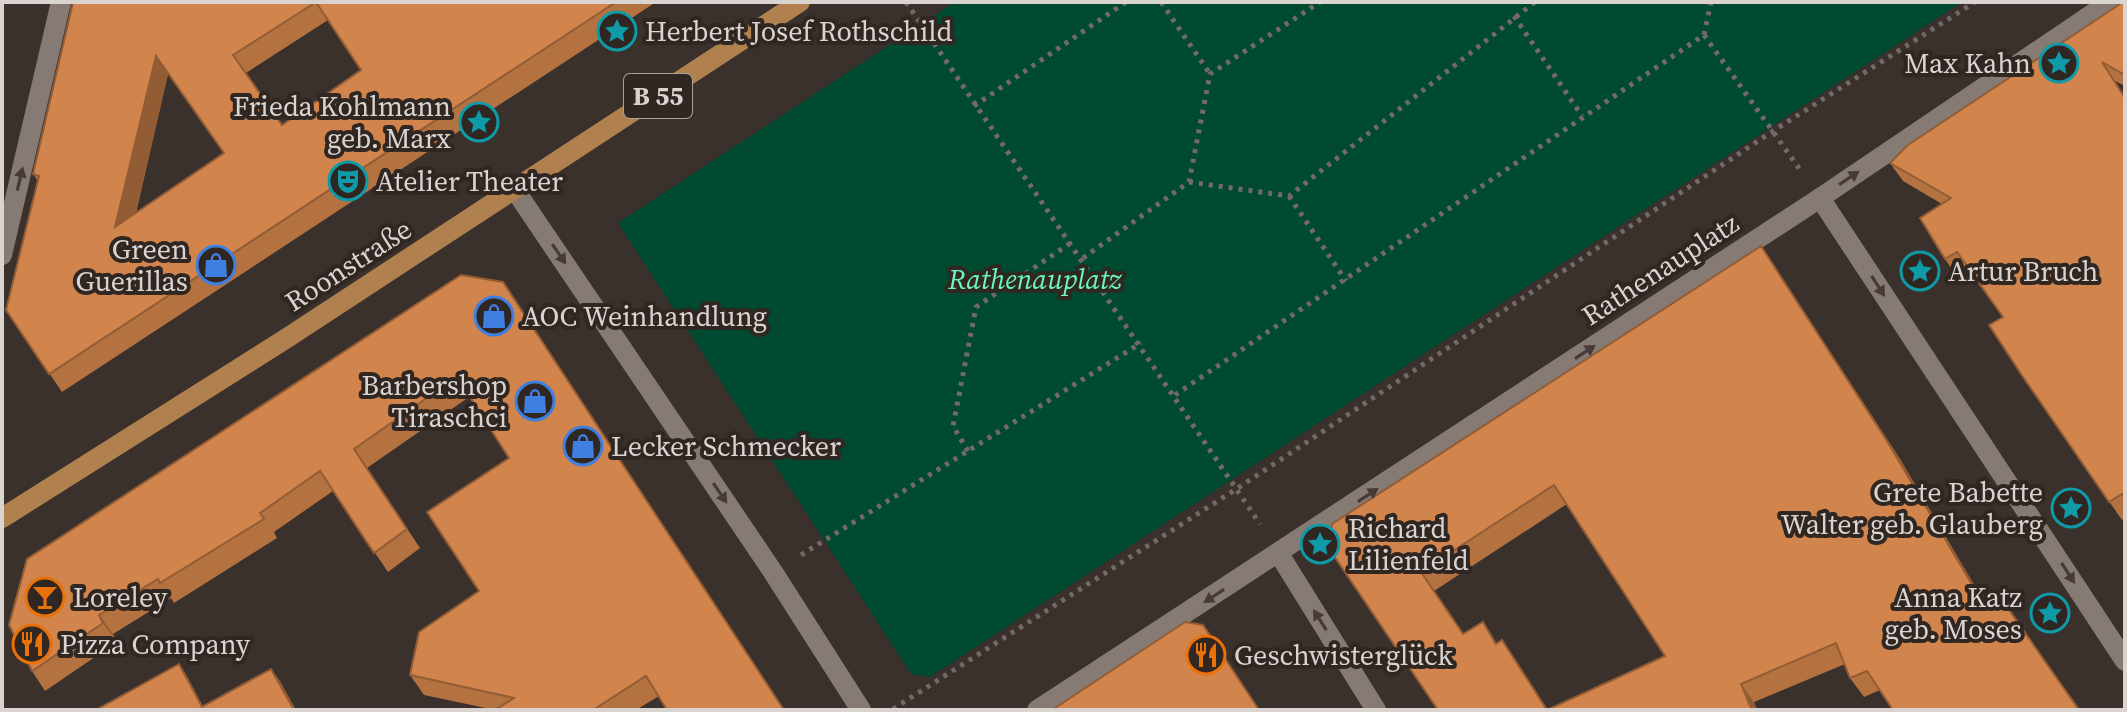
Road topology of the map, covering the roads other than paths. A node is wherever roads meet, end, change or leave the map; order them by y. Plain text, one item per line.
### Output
1 (61, 2) edge
2 (800, 2) edge
3 (2110, 2) edge
4 (515, 190) junction
5 (1820, 198) junction
6 (2, 255) edge
7 (2, 518) edge
8 (1279, 554) junction
9 (2125, 661) edge
10 (861, 710) edge
11 (1037, 710) edge
12 (1376, 710) edge

6 -> 1 street
2 - 4 main road, Roonstraße / B 55
5 -> 3 street, Rathenauplatz
4 - 7 main road, Roonstraße / B 55
4 -> 10 street
8 -> 5 street, Rathenauplatz
5 -> 9 street
8 -> 11 street, Rathenauplatz
12 -> 8 street

